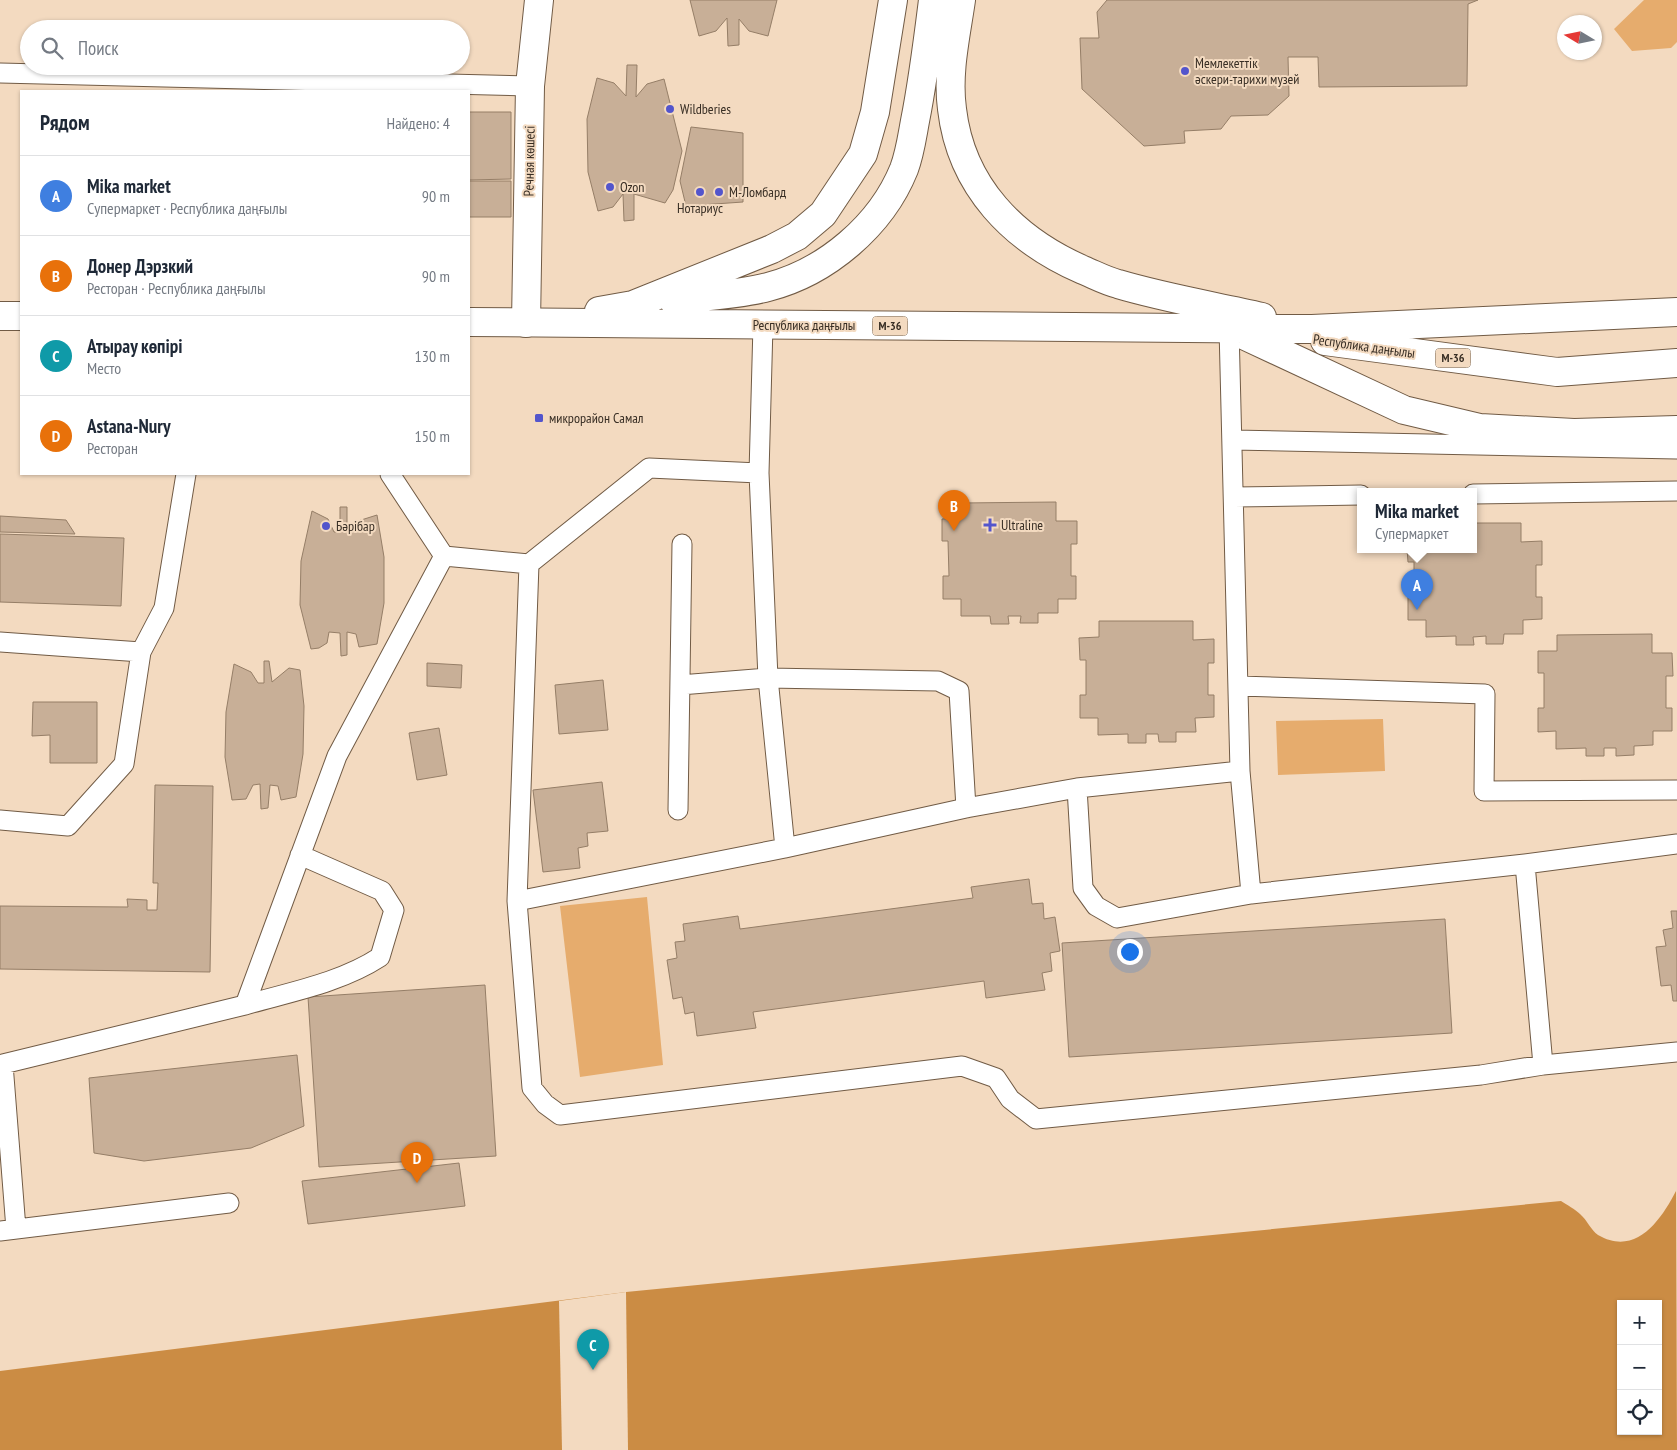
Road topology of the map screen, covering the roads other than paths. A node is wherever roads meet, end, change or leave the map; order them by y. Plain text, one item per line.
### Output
1 (539, 0) edge
2 (892, 0) edge
3 (933, 0) edge
4 (961, 0) edge
5 (0, 72) edge
6 (20, 73) edge
7 (114, 75) edge
8 (530, 86) junction
9 (633, 305) junction
10 (1677, 312) edge
11 (0, 316) edge
12 (20, 316) edge
13 (470, 322) edge
14 (526, 323) junction
15 (763, 325) junction
16 (1229, 328) junction
17 (1312, 329) junction
18 (1677, 364) edge
19 (1677, 430) edge
20 (1233, 440) junction
21 (1677, 449) edge
22 (759, 473) junction
23 (186, 475) edge
24 (391, 475) edge
25 (1677, 491) edge
26 (1477, 494) edge
27 (1357, 495) edge
28 (1234, 497) junction
29 (682, 544) dead end
30 (444, 556) junction
31 (529, 564) junction
32 (0, 642) edge
33 (141, 652) junction
34 (768, 678) junction
35 (680, 685) junction
36 (1239, 686) junction
37 (1240, 771) junction
38 (1077, 788) junction
39 (1677, 790) edge
40 (966, 808) junction
41 (678, 810) dead end
42 (0, 820) edge
43 (1677, 844) edge
44 (785, 848) junction
45 (300, 855) junction
46 (1525, 864) junction
47 (1251, 894) junction
48 (517, 901) junction
49 (244, 1005) junction
50 (1677, 1052) edge
51 (1543, 1065) junction
52 (229, 1203) dead end
53 (8, 1230) edge

1 - 8 main road, Речная көшесі
2 - 9 main road
3 - 9 main road
4 - 17 main road
5 - 6 lane
7 - 8 lane
8 - 14 main road, Речная көшесі
9 - 14 main road
10 - 17 main road, Республика даңғылы / M-36
11 - 12 main road
13 - 14 main road, Республика даңғылы / M-36
14 - 15 main road, Республика даңғылы / M-36
15 - 16 main road, Республика даңғылы / M-36
15 - 22 lane
16 - 17 main road, Республика даңғылы / M-36
16 - 18 main road, Республика даңғылы / M-36
16 - 19 main road
16 - 20 lane
20 - 21 lane
20 - 28 lane
22 - 31 lane
22 - 34 lane
23 - 33 lane
24 - 30 lane
25 - 26 lane
27 - 28 lane
28 - 36 lane
29 - 35 lane
30 - 31 lane
30 - 45 lane
31 - 48 lane
32 - 33 lane
33 - 42 lane
34 - 35 lane
34 - 40 lane
34 - 44 lane
35 - 41 lane
36 - 37 lane
36 - 39 lane
37 - 38 lane
37 - 47 lane
38 - 40 lane
38 - 47 lane
40 - 44 lane
43 - 46 lane
44 - 48 lane
45 - 49 lane
45 - 49 lane
46 - 47 lane
46 - 51 lane
48 - 51 lane
49 - 53 lane
50 - 51 lane
52 - 53 lane

